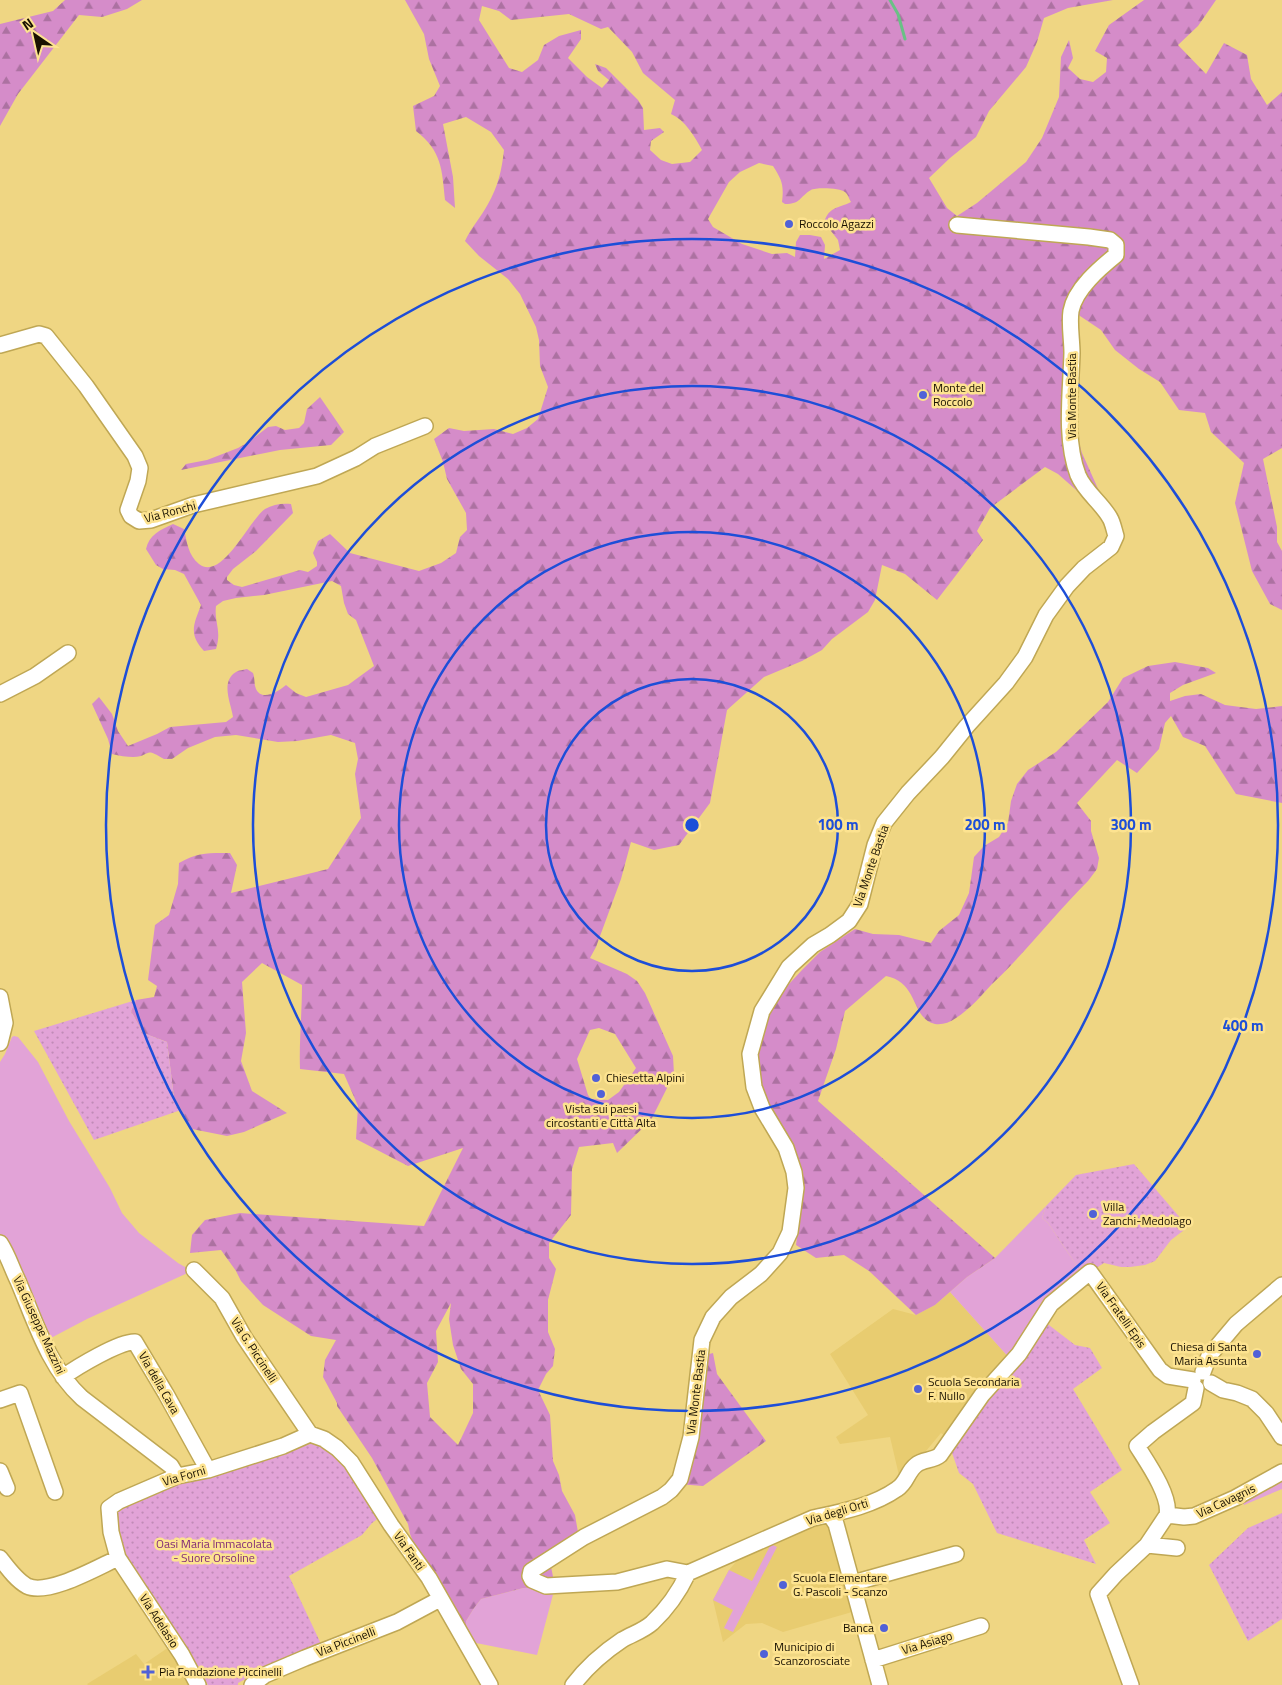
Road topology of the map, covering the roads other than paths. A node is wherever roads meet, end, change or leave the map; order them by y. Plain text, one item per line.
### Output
1 (957, 226) dead end
2 (0, 345) edge
3 (425, 426) dead end
4 (68, 653) dead end
5 (0, 694) edge
6 (0, 996) edge
7 (0, 1043) edge
8 (0, 1243) edge
9 (194, 1270) dead end
10 (1282, 1285) edge
11 (1051, 1304) joint
12 (63, 1377) junction
13 (1201, 1381) junction
14 (0, 1400) edge
15 (310, 1434) junction
16 (1282, 1438) edge
17 (208, 1470) junction
18 (0, 1471) edge
19 (1282, 1472) edge
20 (177, 1476) junction
21 (7, 1488) dead end
22 (54, 1492) dead end
23 (1167, 1515) junction
24 (830, 1516) junction
25 (1147, 1545) junction
26 (1177, 1548) dead end
27 (956, 1554) dead end
28 (0, 1558) edge
29 (118, 1558) junction
30 (688, 1573) junction
31 (853, 1583) junction
32 (440, 1599) junction
33 (981, 1626) dead end
34 (873, 1660) junction
35 (198, 1685) edge
36 (252, 1685) edge
37 (490, 1685) edge
38 (573, 1685) edge
39 (880, 1685) edge
40 (1131, 1685) edge

1 - 30 street, Via Monte Bastia
2 - 3 street, Via Ronchi
4 - 5 street
6 - 7 street
8 - 12 street, Via Giuseppe Mazzini
9 - 15 street, Via G. Piccinelli
10 - 13 street
11 - 13 street, Via Fratelli Epis
11 - 24 street, Via degli Orti
12 - 17 street, Via della Cava
12 - 20 street, Via Giuseppe Mazzini
13 - 16 street
13 - 23 street
14 - 22 street
15 - 17 street, Via Forni
15 - 32 street, Via Fanti
17 - 20 street, Via Forni
18 - 21 street
19 - 23 street, Via Cavagnis
20 - 29 street, Via Forni
23 - 25 street
24 - 30 street, Via degli Orti
24 - 31 street
25 - 26 street
25 - 40 street
27 - 31 street
28 - 29 street
29 - 35 street, Via Adelasio
30 - 38 street
31 - 34 street
32 - 36 street, Via Piccinelli
32 - 37 street, Via Fanti
33 - 34 street, Via Asiago
34 - 39 street

